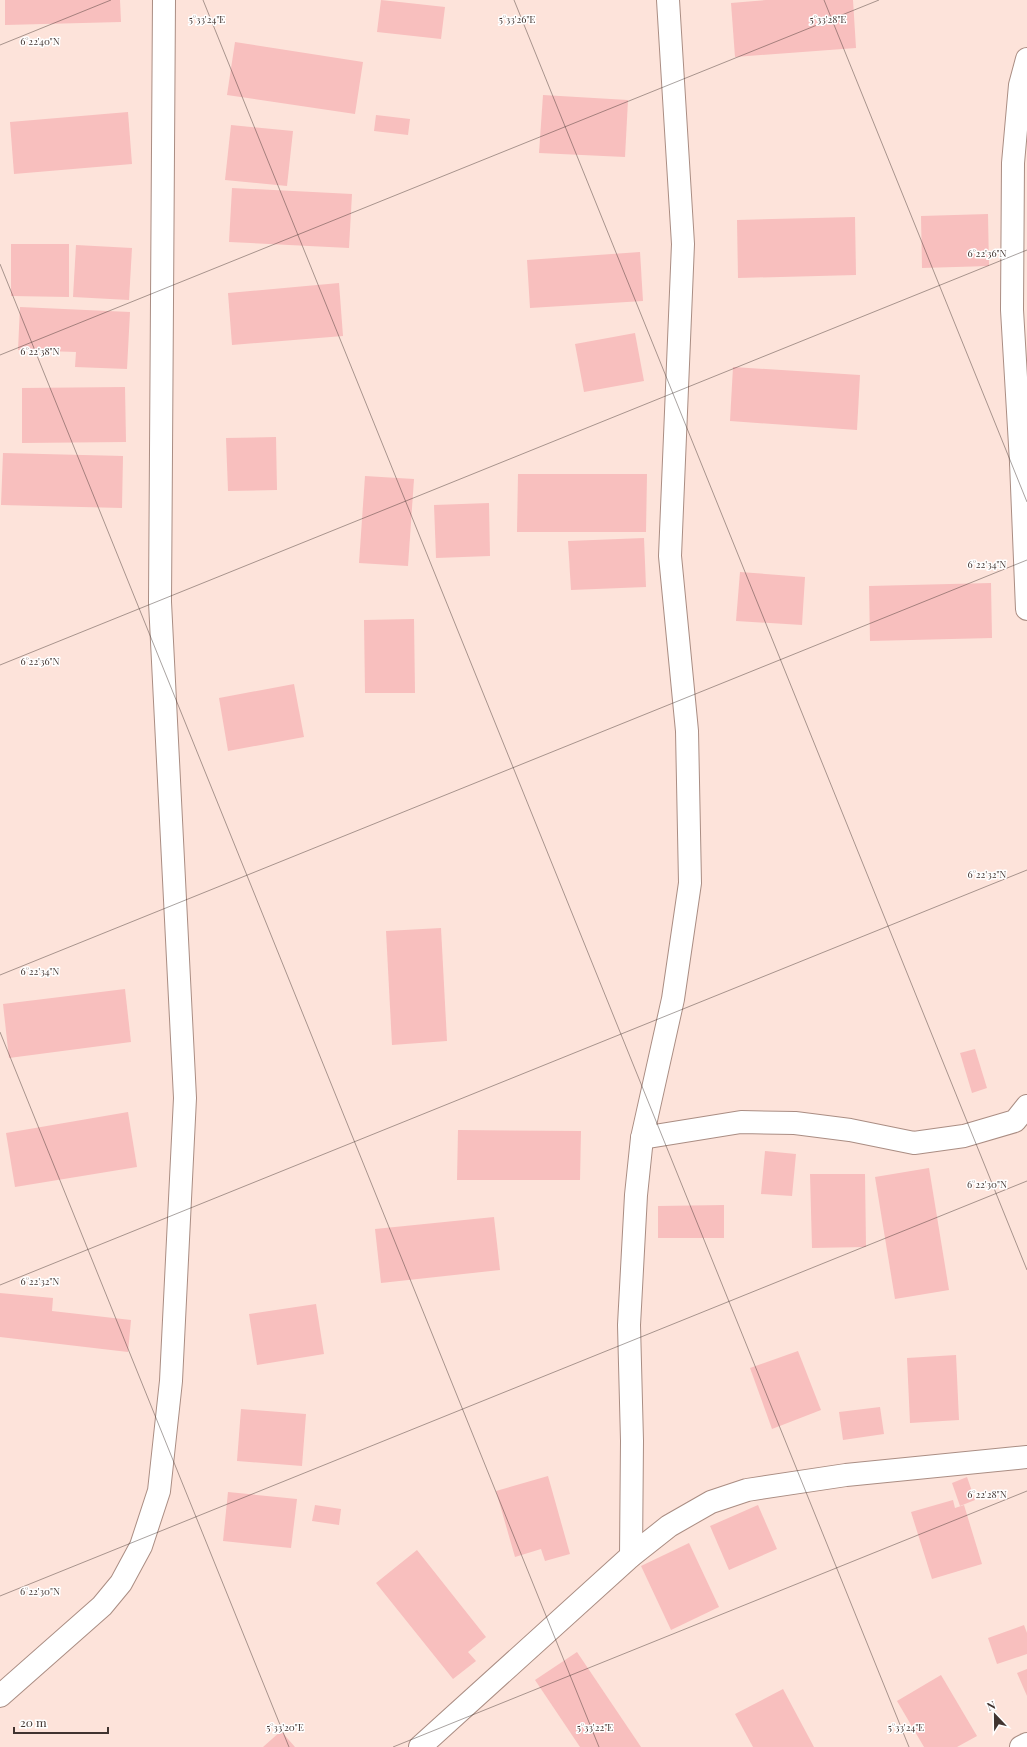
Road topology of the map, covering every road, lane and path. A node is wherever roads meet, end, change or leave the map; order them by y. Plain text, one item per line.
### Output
1 (164, 0) edge
2 (668, 0) edge
3 (1027, 59) edge
4 (1024, 469) edge
5 (1027, 609) edge
6 (1027, 1106) edge
7 (642, 1138) junction
8 (1027, 1457) edge
9 (631, 1556) junction
10 (0, 1696) edge
11 (1027, 1744) edge
12 (420, 1747) edge
13 (1021, 1747) edge

1 - 10 street
2 - 7 street
3 - 4 street
4 - 5 street
6 - 7 street
7 - 9 street
8 - 9 street
9 - 12 street
11 - 13 street

